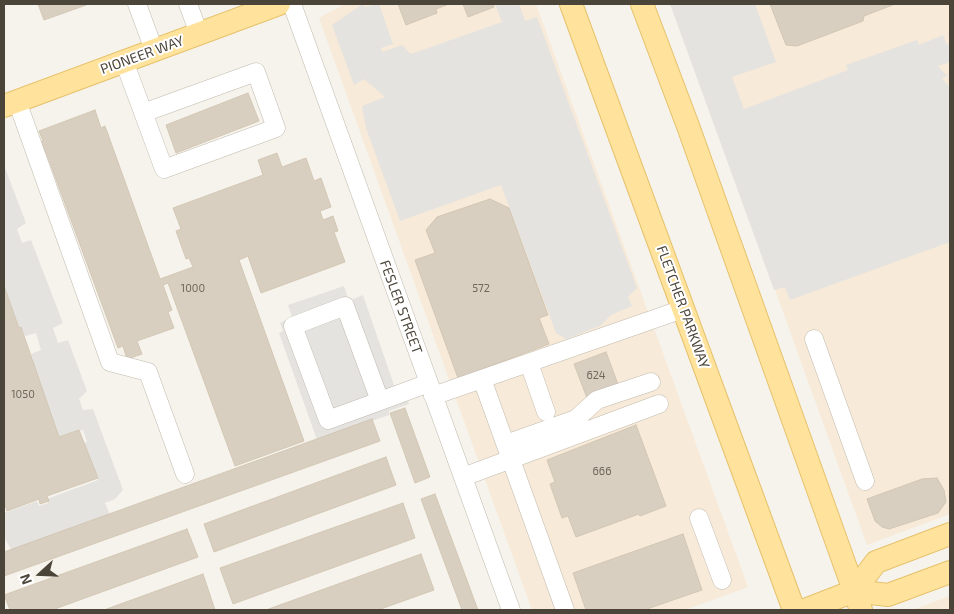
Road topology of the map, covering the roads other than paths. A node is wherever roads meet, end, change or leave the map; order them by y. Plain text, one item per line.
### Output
1 (137, 4) edge
2 (188, 4) edge
3 (279, 4) edge
4 (571, 4) edge
5 (642, 4) edge
6 (242, 10) edge
7 (199, 34) junction
8 (154, 50) junction
9 (124, 62) junction
10 (10, 103) edge
11 (143, 114) junction
12 (683, 310) junction
13 (814, 339) dead end
14 (529, 363) junction
15 (482, 379) junction
16 (651, 382) dead end
17 (431, 390) junction
18 (380, 401) junction
19 (659, 404) dead end
20 (546, 412) dead end
21 (508, 451) junction
22 (184, 474) dead end
23 (463, 476) junction
24 (865, 481) dead end
25 (699, 518) dead end
26 (950, 534) edge
27 (950, 572) edge
28 (722, 580) dead end
29 (857, 600) edge
30 (511, 610) edge
31 (565, 610) edge
32 (794, 610) edge
33 (805, 610) edge

1 - 8 street
2 - 7 street
3 - 6 main road, PIONEER WAY
3 - 17 street, FESLER STREET
4 - 12 main road, FLETCHER PARKWAY
5 - 29 main road
6 - 7 main road, PIONEER WAY
7 - 8 main road, PIONEER WAY
8 - 9 main road, PIONEER WAY
9 - 10 main road, PIONEER WAY
9 - 11 street
10 - 22 street
11 - 11 street
12 - 14 street
12 - 32 main road, FLETCHER PARKWAY
13 - 24 street
14 - 15 street
14 - 20 street
15 - 17 street
15 - 21 street
16 - 21 street
17 - 18 street
17 - 23 street, FESLER STREET
18 - 18 street
19 - 21 street
21 - 23 street
21 - 31 street
23 - 30 street, FESLER STREET
25 - 28 street
26 - 29 main road
27 - 29 main road
29 - 33 main road

